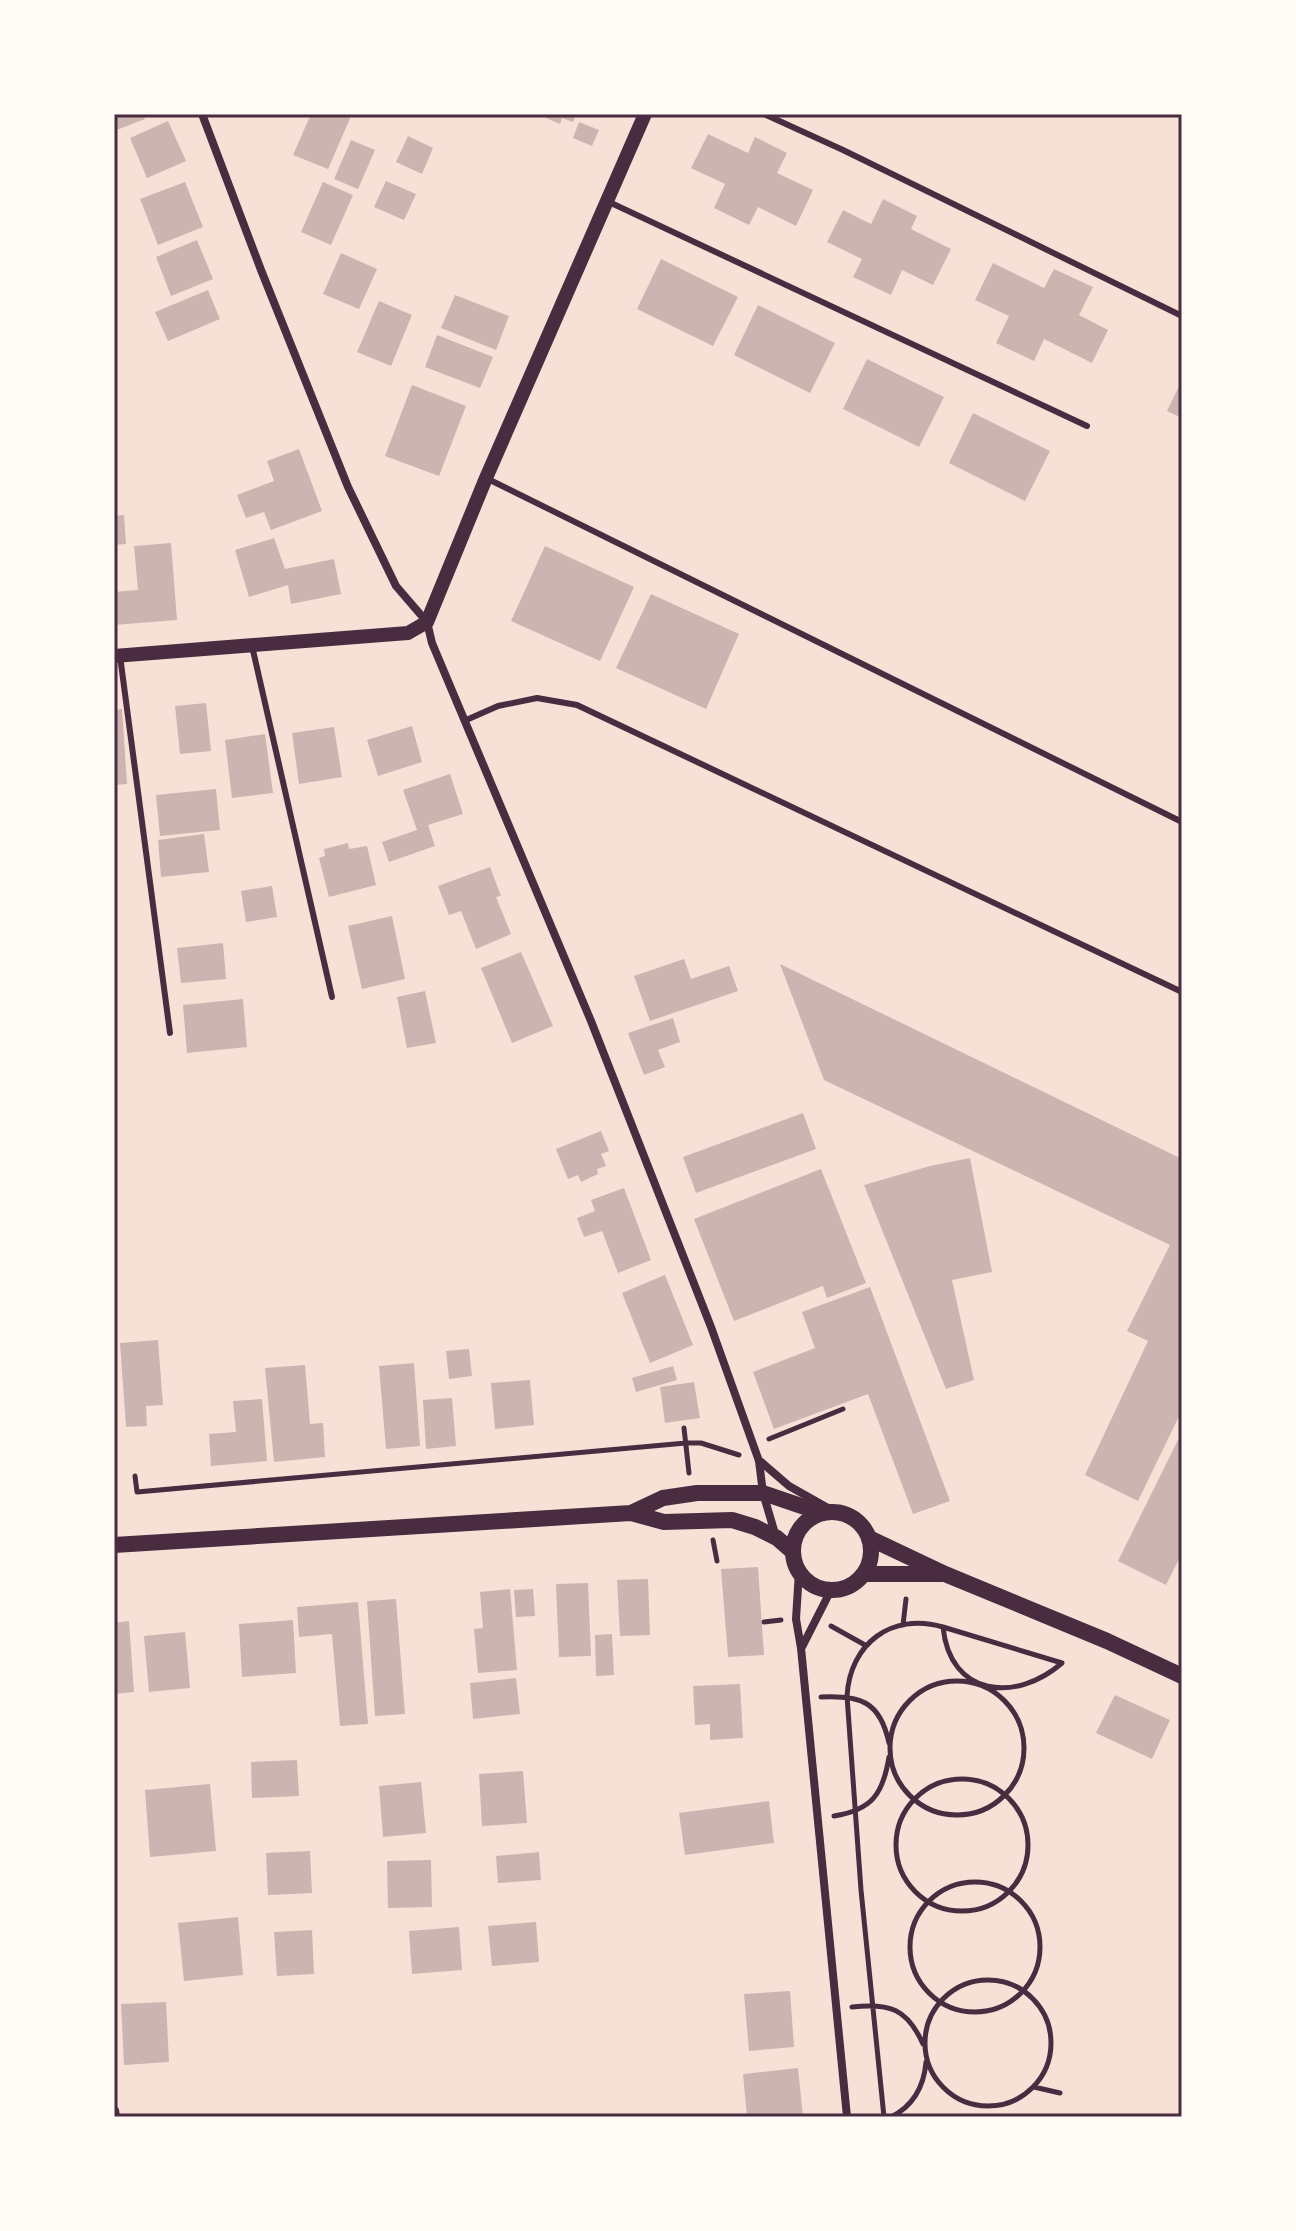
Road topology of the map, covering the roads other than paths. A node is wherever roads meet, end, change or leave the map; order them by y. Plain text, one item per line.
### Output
1 (202, 114) edge
2 (645, 114) edge
3 (764, 114) edge
4 (609, 202) junction
5 (1182, 316) edge
6 (1087, 426) dead end
7 (486, 478) junction
8 (427, 622) junction
9 (252, 645) junction
10 (117, 656) edge
11 (464, 721) junction
12 (1182, 822) edge
13 (1182, 992) edge
14 (332, 997) dead end
15 (170, 1033) dead end
16 (759, 1461) junction
17 (763, 1493) junction
18 (829, 1512) junction
19 (631, 1513) junction
20 (777, 1538) junction
21 (869, 1538) junction
22 (114, 1545) edge
23 (793, 1552) junction
24 (799, 1571) junction
25 (864, 1574) junction
26 (945, 1574) junction
27 (831, 1590) junction
28 (801, 1648) junction
29 (1182, 1676) edge
30 (847, 2117) edge

1 - 8 street
2 - 4 street
3 - 5 lane
4 - 6 lane
4 - 7 street
7 - 8 street
7 - 12 lane
8 - 9 street
8 - 11 street
9 - 10 street
9 - 14 lane
10 - 15 lane
11 - 13 lane
11 - 16 street
16 - 17 street
16 - 18 street
17 - 18 main road
17 - 19 main road
17 - 20 street
18 - 21 main road
18 - 23 main road
19 - 20 main road
19 - 22 main road
20 - 23 main road
21 - 25 main road
21 - 26 main road
23 - 24 main road
24 - 27 main road
24 - 28 street
25 - 26 main road
25 - 27 main road
26 - 29 main road
27 - 28 street
28 - 30 street

